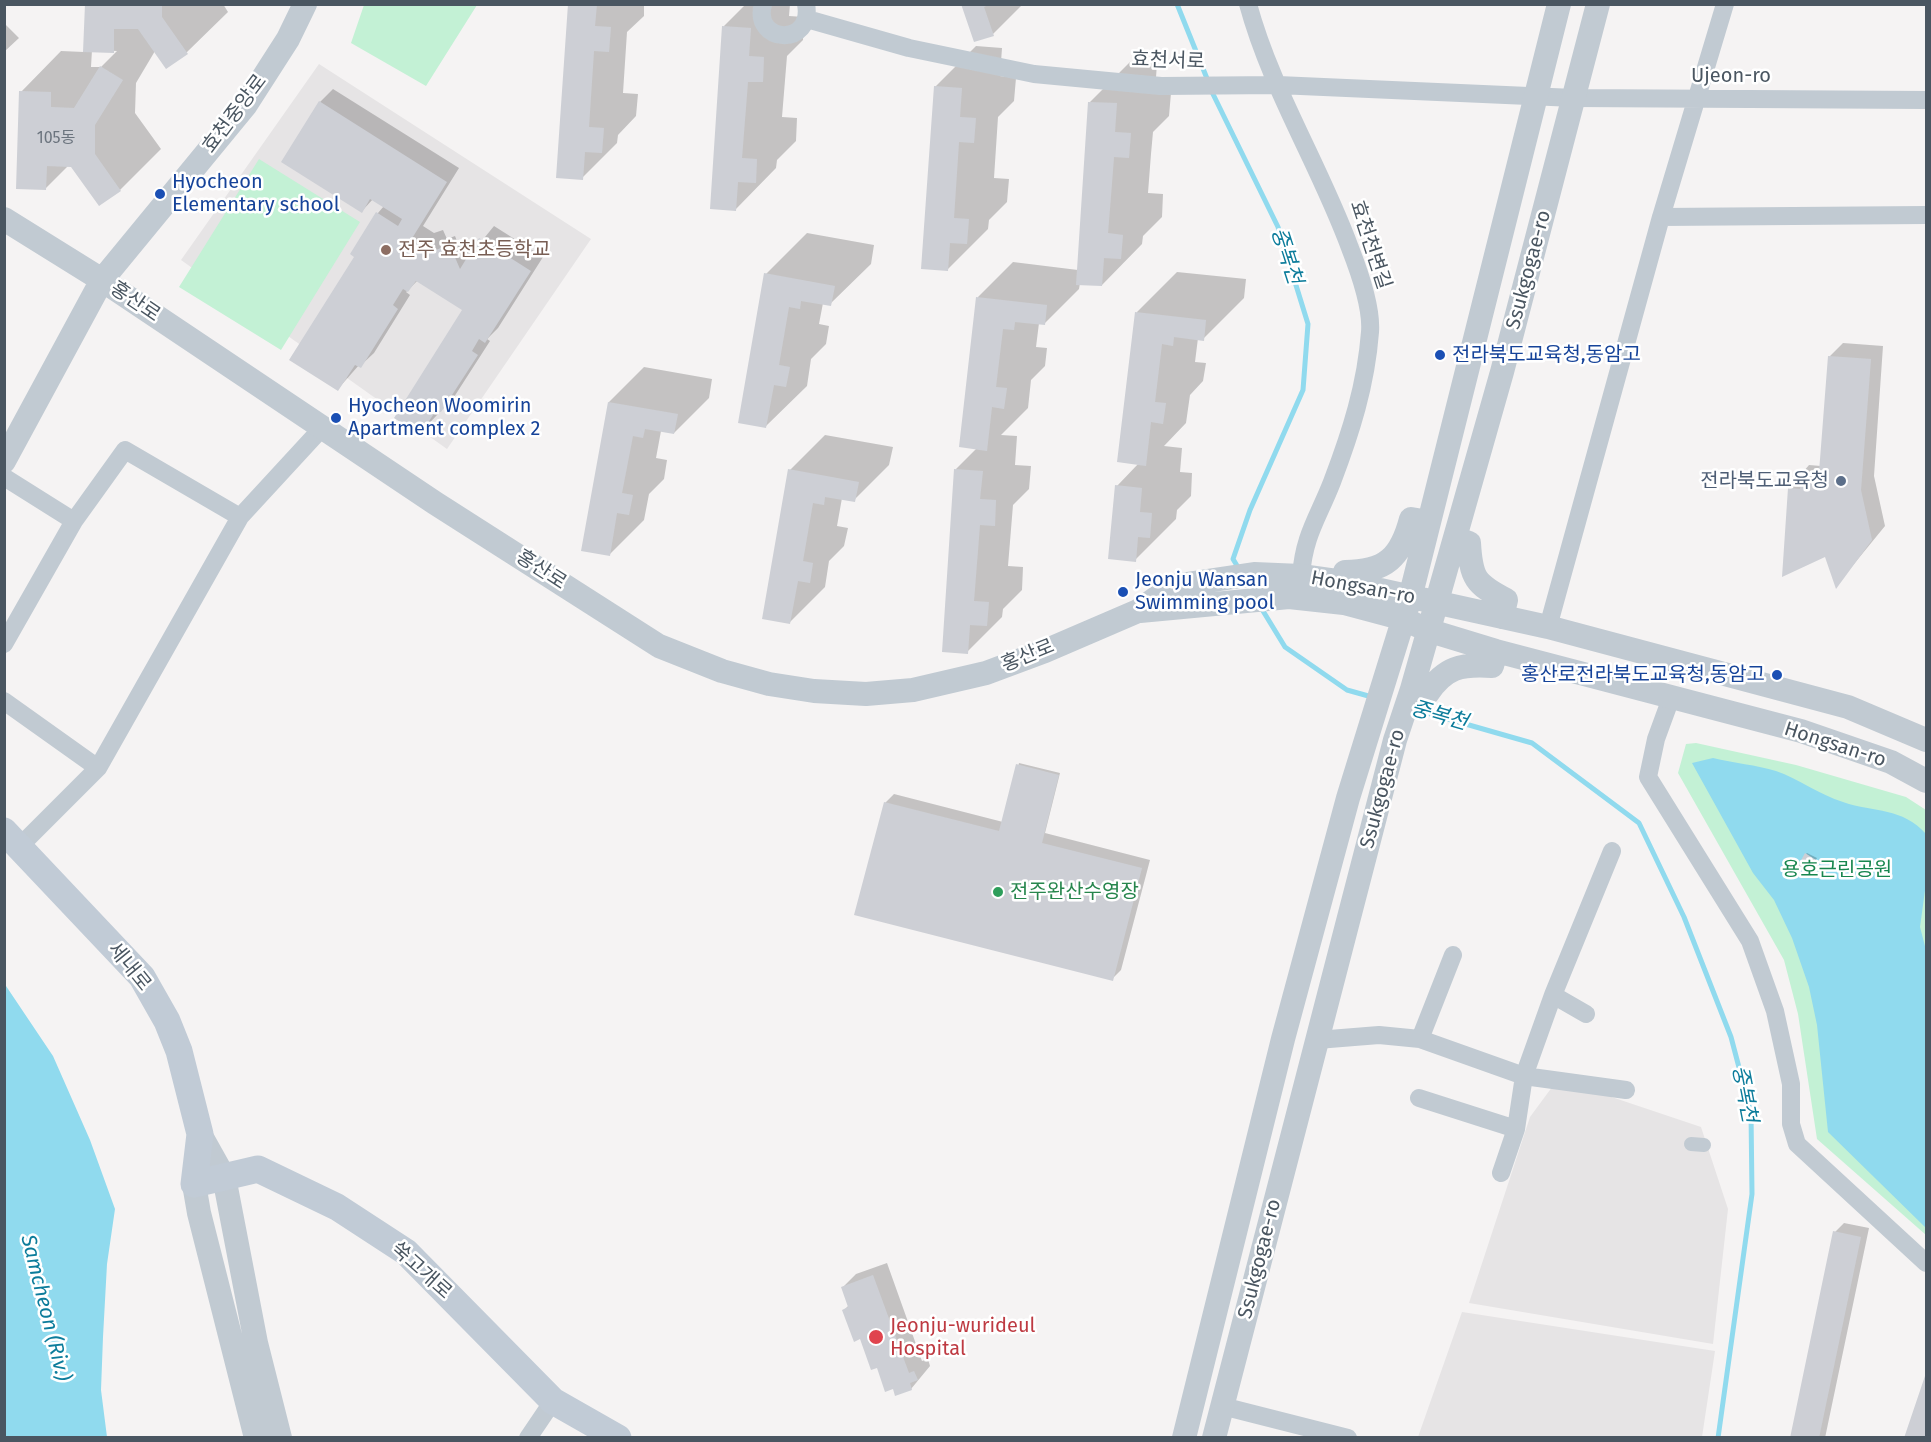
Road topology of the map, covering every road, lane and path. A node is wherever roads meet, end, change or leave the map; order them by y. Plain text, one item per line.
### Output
1 (305, 4) edge
2 (1248, 4) edge
3 (1559, 4) edge
4 (1598, 4) edge
5 (1725, 4) edge
6 (759, 6) edge
7 (806, 12) edge
8 (1278, 85) junction
9 (1535, 96) junction
10 (1574, 98) junction
11 (1695, 98) junction
12 (1926, 100) edge
13 (1926, 215) edge
14 (1661, 217) junction
15 (4, 219) edge
16 (102, 280) junction
17 (322, 428) junction
18 (4, 461) edge
19 (4, 477) edge
20 (240, 517) junction
21 (74, 521) junction
22 (1429, 522) junction
23 (1455, 538) junction
24 (1344, 582) junction
25 (1291, 583) junction
26 (1435, 603) junction
27 (1407, 608) junction
28 (1138, 611) joint
29 (1502, 617) junction
30 (1548, 627) junction
31 (1427, 630) junction
32 (4, 644) edge
33 (1496, 651) junction
34 (1421, 683) junction
35 (1671, 698) junction
36 (4, 701) edge
37 (1926, 740) edge
38 (99, 768) junction
39 (1926, 781) edge
40 (12, 839) edge
41 (1612, 851) dead end
42 (1453, 955) dead end
43 (1553, 995) junction
44 (1586, 1014) dead end
45 (1317, 1040) junction
46 (1420, 1040) junction
47 (1524, 1076) junction
48 (1626, 1090) dead end
49 (1419, 1098) dead end
50 (1516, 1129) junction
51 (200, 1134) junction
52 (1501, 1173) dead end
53 (224, 1177) junction
54 (194, 1184) junction
55 (1926, 1263) edge
56 (553, 1401) junction
57 (1222, 1406) junction
58 (256, 1437) edge
59 (280, 1437) edge
60 (528, 1437) edge
61 (618, 1437) edge
62 (1184, 1437) edge
63 (1214, 1437) edge
64 (1348, 1437) edge

1 - 16 street, 효천중앙로
2 - 8 street, 효천천변길
3 - 9 street, Ssukgogae-ro
4 - 10 street, Ssukgogae-ro
5 - 11 street
6 - 7 street
7 - 8 street, 효천서로
8 - 9 street, 효천서로
8 - 25 street, 효천천변길
9 - 10 street, Ujeon-ro
9 - 22 street, Ssukgogae-ro
10 - 11 street, Ujeon-ro
10 - 23 street, Ssukgogae-ro
11 - 12 street, Ujeon-ro
11 - 14 street
13 - 14 street
14 - 30 street
15 - 16 street, 홍산로
16 - 17 street, 홍산로
16 - 18 street, 효천중앙로
17 - 20 street
17 - 28 street, 홍산로
19 - 21 street
20 - 21 street
20 - 38 street
21 - 32 street
22 - 24 street
22 - 27 street, Ssukgogae-ro
23 - 26 street, Ssukgogae-ro
23 - 29 street
24 - 25 street, Hongsan-ro
24 - 27 street, Hongsan-ro
25 - 27 street, Hongsan-ro
25 - 28 street, Hongsan-ro
26 - 27 street, Hongsan-ro
26 - 29 street, Hongsan-ro
26 - 31 street, Ssukgogae-ro
27 - 31 street, Hongsan-ro
27 - 62 street, Ssukgogae-ro
29 - 30 street, Hongsan-ro
30 - 37 street, Hongsan-ro
31 - 33 street, Hongsan-ro
31 - 34 street, Ssukgogae-ro
33 - 34 street
33 - 35 street, Hongsan-ro
34 - 45 street, Ssukgogae-ro
35 - 39 street, Hongsan-ro
35 - 55 street
36 - 38 street
38 - 40 street
40 - 51 main road, 세내로
41 - 43 street
42 - 46 street
43 - 44 street
43 - 47 street
45 - 46 street
45 - 57 street, Ssukgogae-ro
46 - 47 street
47 - 48 street
47 - 50 street
49 - 50 street
50 - 52 street
51 - 53 street, 세내로
51 - 54 main road, 세내로
53 - 54 main road, 쑥고개로
53 - 56 main road, 쑥고개로
53 - 59 street, 세내로
54 - 58 street, 세내로
56 - 60 street
56 - 61 main road, 쑥고개로
57 - 63 street, Ssukgogae-ro
57 - 64 street

